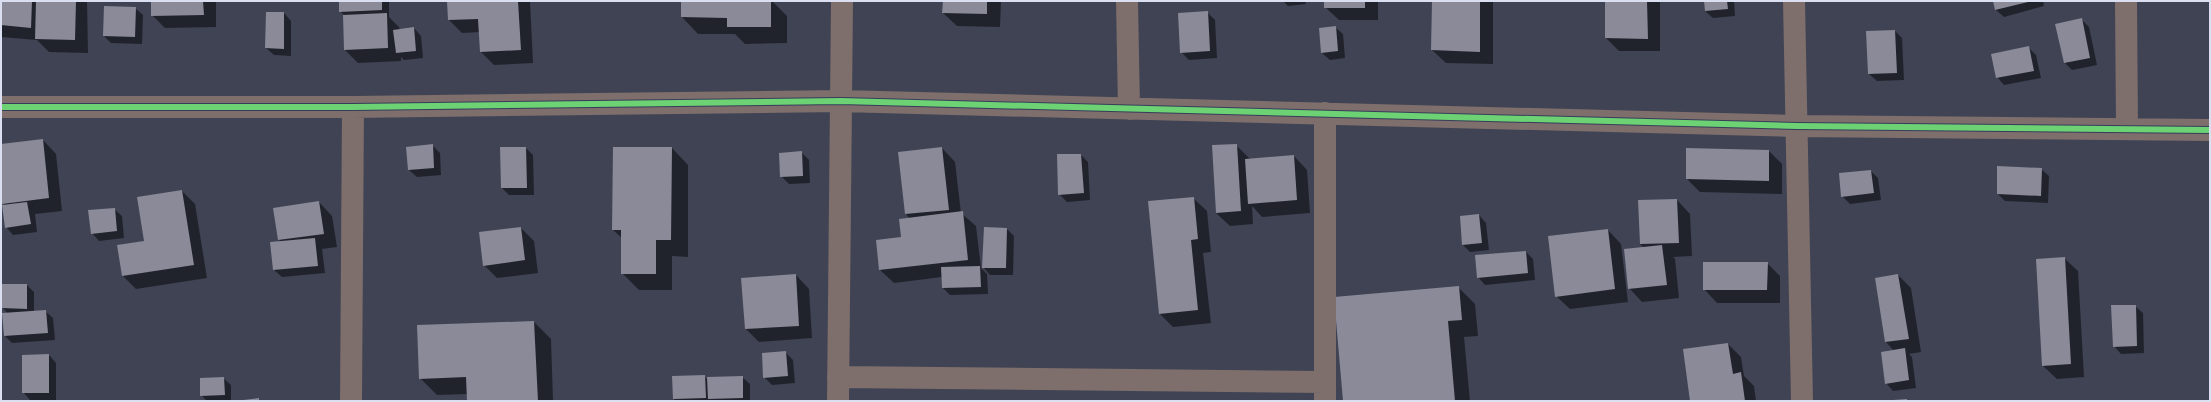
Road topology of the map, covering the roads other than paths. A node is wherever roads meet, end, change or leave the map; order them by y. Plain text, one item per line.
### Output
1 (842, 1) edge
2 (1127, 1) edge
3 (1794, 1) edge
4 (2126, 1) edge
5 (841, 101) junction
6 (1, 107) edge
7 (353, 107) junction
8 (1130, 108) junction
9 (1325, 113) junction
10 (1797, 126) junction
11 (2127, 129) junction
12 (2210, 130) edge
13 (838, 377) junction
14 (1325, 392) edge
15 (351, 401) edge
16 (838, 401) edge
17 (1802, 401) edge

1 - 5 street
2 - 8 street
3 - 10 street
4 - 11 street
5 - 7 street
5 - 8 street
5 - 13 street
6 - 7 street
7 - 15 street
8 - 9 street
9 - 10 street
9 - 14 street
10 - 11 street
10 - 17 street
11 - 12 street
13 - 14 street
13 - 16 street

